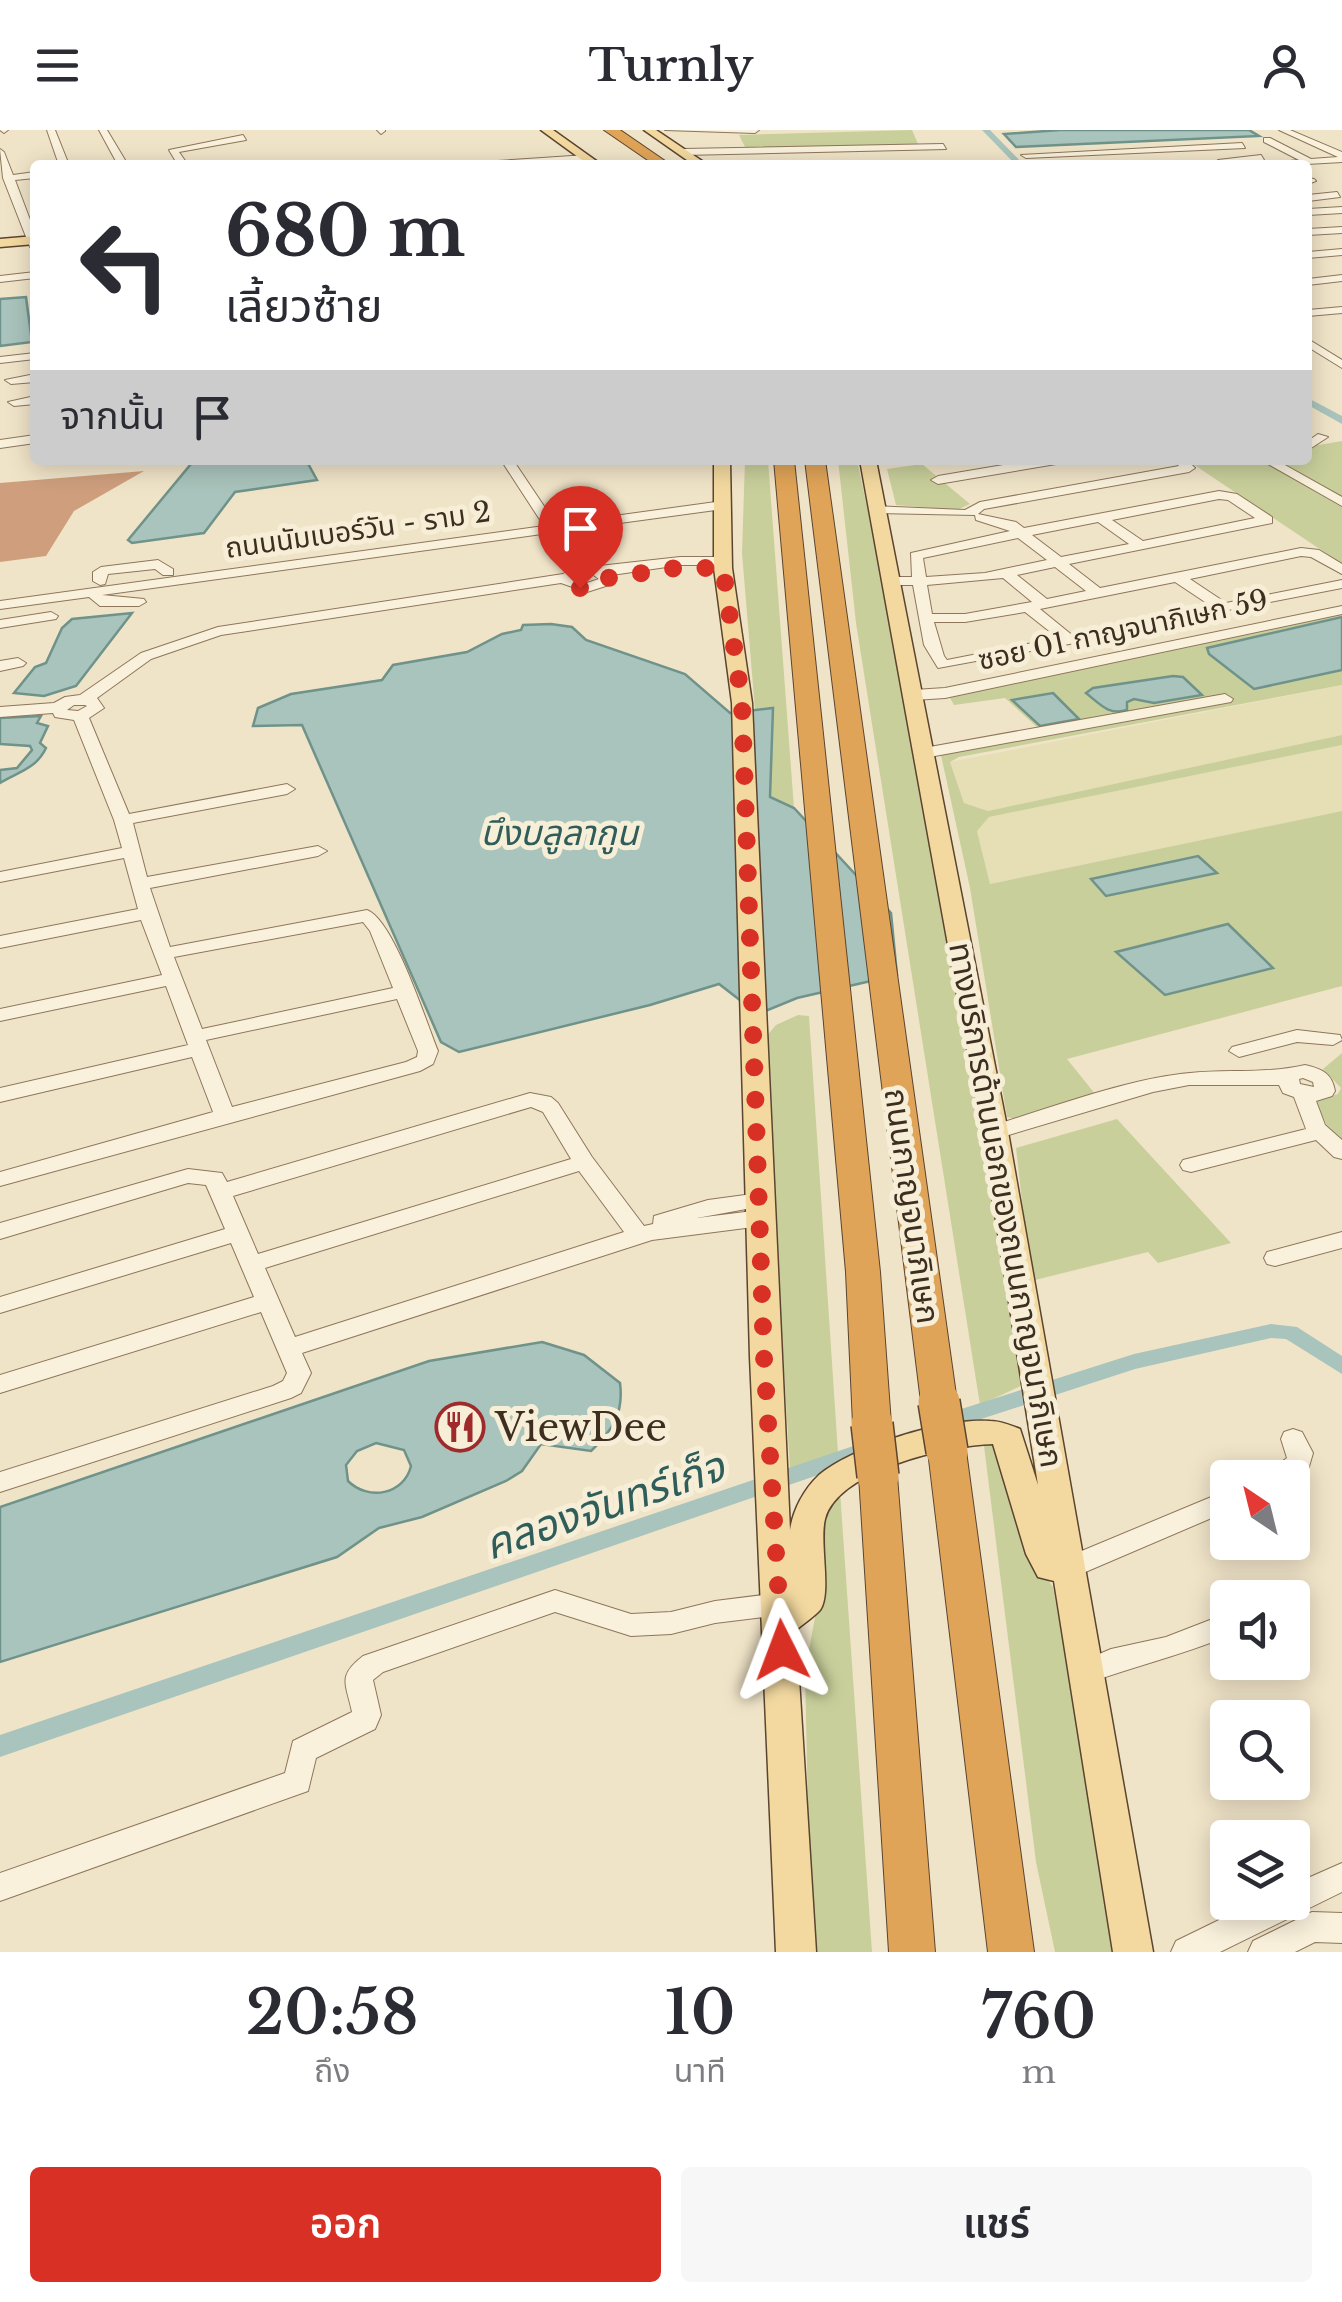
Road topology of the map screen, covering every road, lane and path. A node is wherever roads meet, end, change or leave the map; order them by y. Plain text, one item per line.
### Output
1 (50, 130) edge
2 (103, 130) edge
3 (546, 130) edge
4 (611, 130) edge
5 (649, 130) edge
6 (669, 130) edge
7 (755, 130) edge
8 (1283, 130) edge
9 (596, 136) dead end
10 (1328, 138) dead end
11 (246, 140) dead end
12 (1267, 140) dead end
13 (1302, 140) junction
14 (1242, 146) dead end
15 (943, 147) dead end
16 (134, 149) dead end
17 (115, 151) junction
18 (1136, 151) junction
19 (0, 152) edge
20 (683, 152) junction
21 (1026, 155) dead end
22 (1342, 157) edge
23 (1262, 158) dead end
24 (62, 160) edge
25 (120, 160) edge
26 (180, 160) edge
27 (589, 160) edge
28 (632, 160) edge
29 (656, 160) edge
30 (695, 160) edge
31 (1148, 160) edge
32 (1207, 160) dead end
33 (1306, 160) edge
34 (1312, 162) edge
35 (30, 176) edge
36 (8, 178) junction
37 (1340, 189) edge
38 (1312, 197) edge
39 (1342, 210) edge
40 (1312, 212) edge
41 (1342, 230) edge
42 (30, 232) edge
43 (1312, 232) edge
44 (30, 242) edge
45 (0, 243) edge
46 (1342, 252) edge
47 (1312, 255) edge
48 (30, 276) edge
49 (1342, 278) edge
50 (0, 279) edge
51 (1312, 282) edge
52 (1342, 310) edge
53 (1312, 313) edge
54 (1312, 345) edge
55 (30, 357) edge
56 (3, 360) dead end
57 (1342, 365) edge
58 (30, 378) edge
59 (11, 380) dead end
60 (30, 400) edge
61 (14, 402) dead end
62 (1322, 437) dead end
63 (30, 440) edge
64 (1312, 443) edge
65 (0, 444) edge
66 (510, 465) edge
67 (722, 465) edge
68 (784, 465) edge
69 (816, 465) edge
70 (869, 465) edge
71 (1025, 465) edge
72 (1185, 465) edge
73 (1276, 465) edge
74 (1007, 468) junction
75 (938, 480) dead end
76 (1043, 495) junction
77 (1342, 502) edge
78 (722, 505) junction
79 (878, 513) junction
80 (968, 517) junction
81 (1101, 518) junction
82 (551, 529) junction
83 (1020, 533) junction
84 (1142, 547) junction
85 (572, 558) dead end
86 (1058, 563) junction
87 (723, 565) junction
88 (1342, 570) edge
89 (1006, 573) junction
90 (1178, 577) junction
91 (892, 581) junction
92 (921, 581) junction
93 (1342, 584) edge
94 (96, 587) junction
95 (1097, 593) junction
96 (0, 595) edge
97 (139, 602) dead end
98 (0, 605) edge
99 (1036, 605) junction
100 (1223, 608) junction
101 (1342, 610) edge
102 (51, 616) dead end
103 (927, 618) junction
104 (0, 624) edge
105 (1145, 624) dead end
106 (1124, 630) dead end
107 (1070, 641) junction
108 (18, 663) dead end
109 (0, 666) edge
110 (914, 695) junction
111 (1226, 699) dead end
112 (86, 706) junction
113 (0, 712) edge
114 (924, 752) junction
115 (287, 789) dead end
116 (123, 820) junction
117 (131, 851) junction
118 (318, 851) dead end
119 (0, 877) edge
120 (141, 884) junction
121 (148, 913) junction
122 (0, 942) edge
123 (162, 954) junction
124 (171, 979) junction
125 (405, 991) junction
126 (0, 1014) edge
127 (1338, 1036) edge
128 (196, 1043) junction
129 (1238, 1051) dead end
130 (1310, 1072) junction
131 (1286, 1078) junction
132 (0, 1095) edge
133 (1303, 1095) junction
134 (225, 1116) junction
135 (995, 1132) junction
136 (1320, 1132) junction
137 (1342, 1152) edge
138 (584, 1162) junction
139 (1191, 1165) dead end
140 (0, 1179) edge
141 (220, 1192) junction
142 (760, 1209) junction
143 (0, 1231) edge
144 (238, 1233) junction
145 (645, 1234) junction
146 (1342, 1240) edge
147 (1275, 1258) dead end
148 (252, 1264) junction
149 (268, 1301) junction
150 (0, 1304) edge
151 (290, 1348) junction
152 (0, 1384) edge
153 (1293, 1439) dead end
154 (1299, 1460) edge
155 (0, 1482) edge
156 (1210, 1508) edge
157 (1070, 1568) junction
158 (780, 1613) junction
159 (1210, 1631) edge
160 (1088, 1671) junction
161 (1342, 1876) edge
162 (0, 1886) edge
163 (1310, 1892) edge
164 (1254, 1920) edge
165 (1342, 1928) edge
166 (796, 1952) edge
167 (912, 1952) edge
168 (1011, 1952) edge
169 (1132, 1952) edge
170 (1187, 1952) edge
171 (1264, 1952) edge

1 - 24 street
2 - 17 street
3 - 27 main road
4 - 29 highway
5 - 20 main road
6 - 7 street
8 - 13 street
9 - 28 highway
10 - 13 street
11 - 26 street
12 - 33 street
13 - 22 street
14 - 18 street
15 - 20 street
16 - 17 street
17 - 25 street
18 - 21 street
18 - 31 street
19 - 36 street
20 - 30 main road
22 - 34 street
23 - 32 street
35 - 36 street
36 - 42 street
37 - 38 street
39 - 40 street
41 - 43 street
44 - 45 main road
46 - 47 street
48 - 50 street
49 - 51 street
52 - 53 street
54 - 57 street
55 - 56 street
58 - 59 street
60 - 61 street
62 - 64 street
63 - 65 street
66 - 82 street
67 - 78 main road
68 - 167 highway, ถนนกาญจนาภิเษก, bridge
69 - 168 highway, ถนนกาญจนาภิเษก, bridge
70 - 79 main road, ทางบริการด้านนอกของถนนกาญจนาภิเษก
71 - 74 street
72 - 76 street
73 - 77 street
74 - 75 street
74 - 76 street
76 - 80 street
78 - 82 street, ถนนนัมเบอร์วัน - ราม 2
78 - 87 main road
79 - 80 street
79 - 91 main road, ทางบริการด้านนอกของถนนกาญจนาภิเษก
80 - 83 street
81 - 83 street
81 - 84 street
81 - 84 street
82 - 85 street
82 - 94 street, ถนนนัมเบอร์วัน - ราม 2
83 - 86 street
83 - 92 street
84 - 86 street
86 - 89 street
86 - 95 street
87 - 112 street
87 - 142 main road
88 - 90 street
89 - 92 street
89 - 99 street
90 - 95 street
90 - 100 street
91 - 92 street
91 - 110 main road, ทางบริการด้านนอกของถนนกาญจนาภิเษก
92 - 103 street
93 - 100 street
94 - 96 street
94 - 97 street
94 - 98 street
95 - 99 street
99 - 103 street
99 - 107 street
100 - 105 street
101 - 110 street, ซอย 01 กาญจนาภิเษก 59
102 - 104 street
103 - 107 street
106 - 107 street
108 - 109 street
110 - 114 main road, ทางบริการด้านนอกของถนนกาญจนาภิเษก
111 - 114 street
112 - 113 street
112 - 116 street
114 - 135 main road, ทางบริการด้านนอกของถนนกาญจนาภิเษก
115 - 116 street
116 - 117 street
117 - 119 street
117 - 120 street
118 - 120 street
120 - 121 street
121 - 122 street
121 - 123 street
123 - 124 street
123 - 125 street
124 - 126 street
124 - 128 street
125 - 128 street
125 - 134 street
127 - 129 street
127 - 130 street
128 - 132 street
128 - 134 street
130 - 131 street
130 - 133 street
131 - 133 street
131 - 135 street
133 - 136 street
134 - 140 street
135 - 157 main road, ทางบริการด้านนอกของถนนกาญจนาภิเษก
136 - 137 street
136 - 139 street
138 - 141 street
138 - 145 street
138 - 148 street
141 - 143 street
141 - 144 street
142 - 145 street
142 - 158 main road
144 - 148 street
144 - 150 street
145 - 151 street
146 - 147 street
148 - 149 street
149 - 151 street
149 - 152 street
151 - 155 street
153 - 154 street
156 - 157 street
157 - 158 main road
157 - 160 main road, ทางบริการด้านนอกของถนนกาญจนาภิเษก
158 - 162 street
158 - 166 main road
159 - 160 street
160 - 169 main road, ทางบริการด้านนอกของถนนกาญจนาภิเษก
161 - 163 street
164 - 170 street
165 - 171 street

